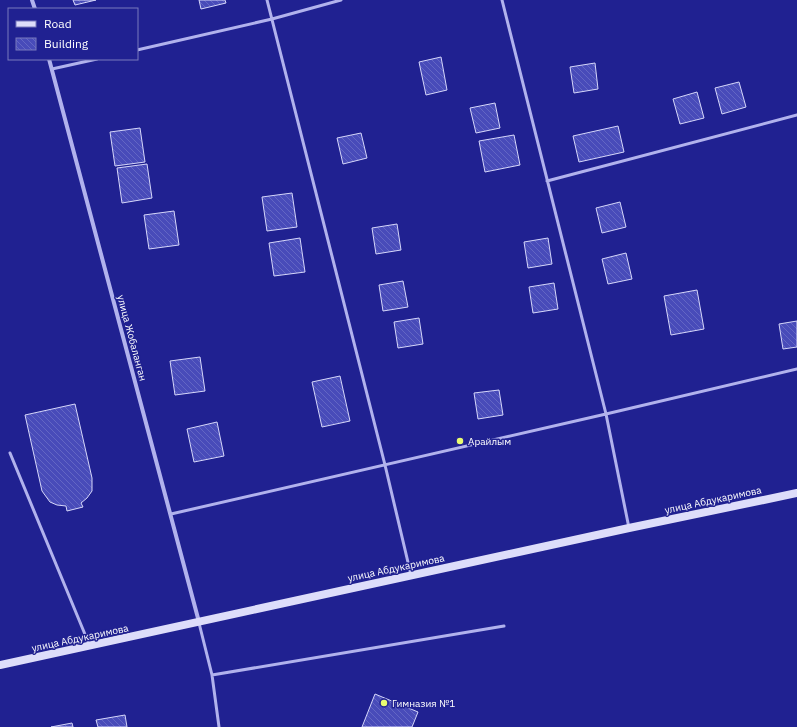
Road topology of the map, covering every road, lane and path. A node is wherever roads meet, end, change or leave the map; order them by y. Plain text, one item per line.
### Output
1 (267, 0) edge
2 (341, 0) edge
3 (502, 0) edge
4 (272, 19) junction
5 (138, 50) edge
6 (49, 60) edge
7 (92, 60) edge
8 (52, 69) junction
9 (797, 115) edge
10 (547, 181) junction
11 (797, 369) edge
12 (606, 414) junction
13 (10, 453) dead end
14 (385, 465) junction
15 (797, 493) edge
16 (171, 514) junction
17 (629, 528) junction
18 (411, 575) junction
19 (199, 622) junction
20 (504, 626) dead end
21 (90, 646) junction
22 (0, 666) edge
23 (212, 674) junction
24 (219, 727) edge

1 - 4 lane
2 - 4 lane
3 - 10 lane
4 - 5 lane
4 - 14 lane
6 - 8 street, улица Жобаланган
7 - 8 lane
8 - 16 street, улица Жобаланган
9 - 10 lane
10 - 12 lane
11 - 12 lane
12 - 14 lane
12 - 17 lane
13 - 21 lane
14 - 16 lane
14 - 18 lane
15 - 17 main road, улица Абдукаримова
16 - 19 street, улица Жобаланган
17 - 18 main road, улица Абдукаримова
18 - 19 main road, улица Абдукаримова
19 - 21 main road, улица Абдукаримова
19 - 23 lane
20 - 23 lane
21 - 22 main road, улица Абдукаримова
23 - 24 lane

